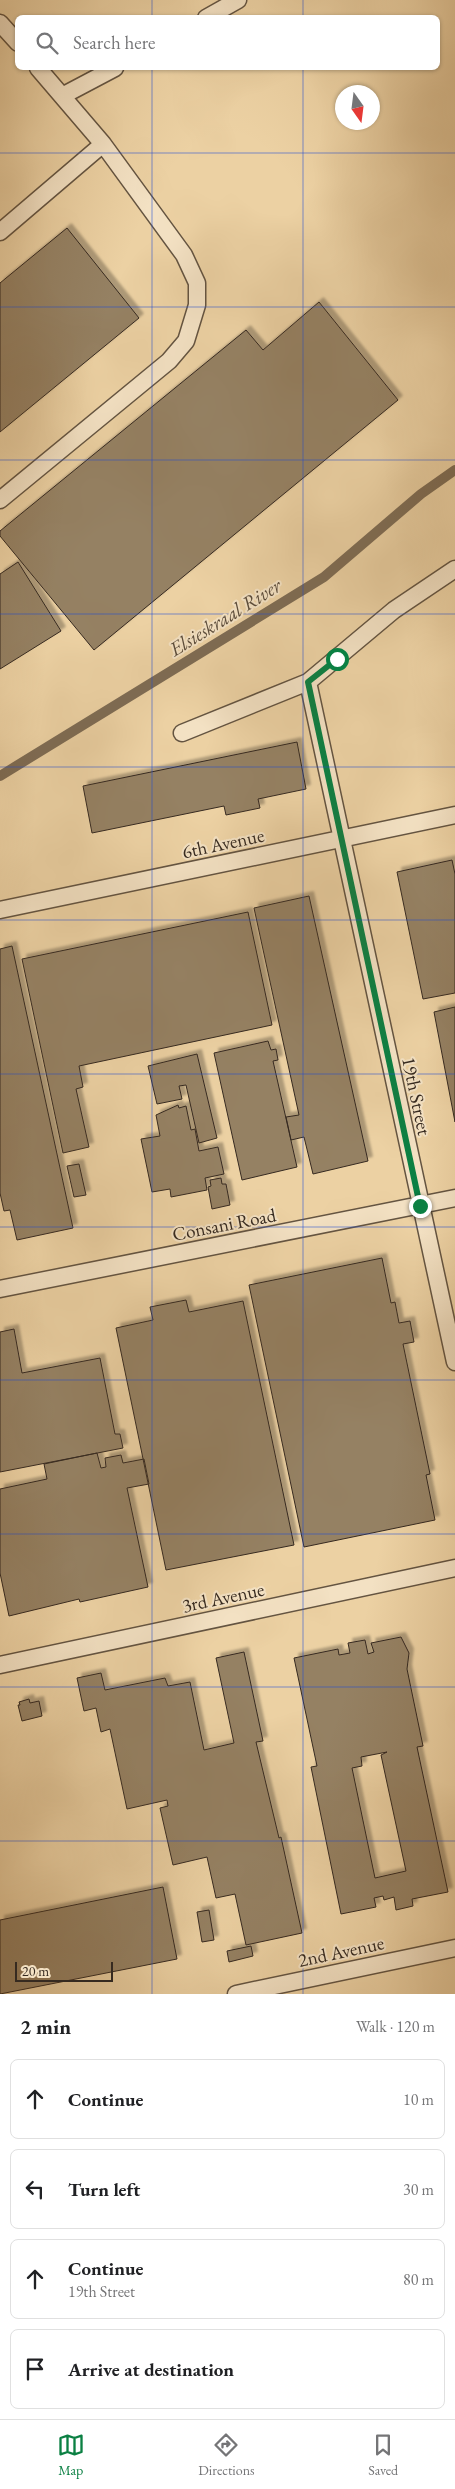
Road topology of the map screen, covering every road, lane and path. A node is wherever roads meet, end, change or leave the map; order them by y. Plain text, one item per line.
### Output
1 (238, 0) edge
2 (211, 15) edge
3 (0, 23) edge
4 (15, 40) edge
5 (40, 70) edge
6 (111, 70) edge
7 (62, 96) junction
8 (103, 144) junction
9 (0, 232) edge
10 (0, 500) edge
11 (455, 569) edge
12 (308, 682) junction
13 (182, 734) dead end
14 (455, 815) edge
15 (342, 839) junction
16 (0, 910) edge
17 (455, 1198) edge
18 (420, 1206) junction
19 (0, 1289) edge
20 (455, 1362) edge
21 (455, 1568) edge
22 (0, 1665) edge
23 (455, 1948) edge
24 (236, 1994) edge

1 - 2 lane
3 - 4 lane
5 - 7 lane
6 - 7 lane
7 - 8 lane
8 - 9 lane
8 - 10 lane
11 - 12 lane
12 - 13 lane
12 - 15 lane, 19th Street
14 - 15 lane, 6th Avenue
15 - 16 lane, 6th Avenue
15 - 18 lane, 19th Street
17 - 18 lane, Consani Road
18 - 19 lane, Consani Road
18 - 20 lane, 19th Street
21 - 22 lane, 3rd Avenue
23 - 24 lane, 2nd Avenue

